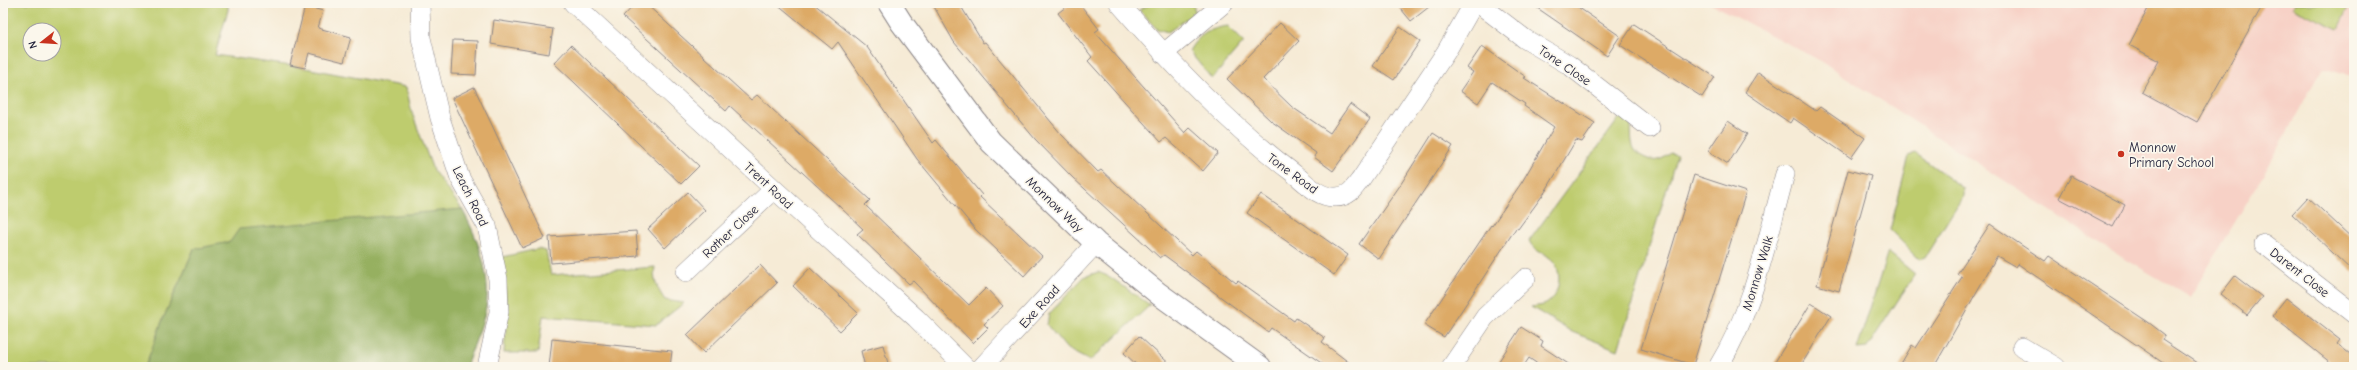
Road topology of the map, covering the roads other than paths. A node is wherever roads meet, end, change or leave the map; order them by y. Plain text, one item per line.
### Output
1 (420, 3) edge
2 (573, 3) edge
3 (889, 3) edge
4 (1119, 3) edge
5 (1224, 3) edge
6 (1474, 3) edge
7 (1478, 3) edge
8 (1163, 54) junction
9 (1650, 128) dead end
10 (1785, 174) dead end
11 (774, 189) junction
12 (1096, 243) junction
13 (2264, 244) dead end
14 (686, 272) dead end
15 (1526, 278) dead end
16 (2354, 314) edge
17 (2022, 347) dead end
18 (487, 367) edge
19 (965, 367) edge
20 (982, 367) edge
21 (1260, 367) edge
22 (1451, 367) edge
23 (1718, 367) edge
24 (2056, 367) edge

1 - 18 street, Leach Road
2 - 11 street, Trent Road
3 - 12 street, Monnow Way
4 - 8 street, Tone Road
5 - 8 street
6 - 8 street, Tone Road
7 - 9 street, Tone Close
10 - 23 street, Monnow Walk
11 - 14 street, Rother Close
11 - 19 street, Trent Road
12 - 20 street, Exe Road
12 - 21 street, Monnow Way
13 - 16 street, Darent Close
15 - 22 street
17 - 24 street

